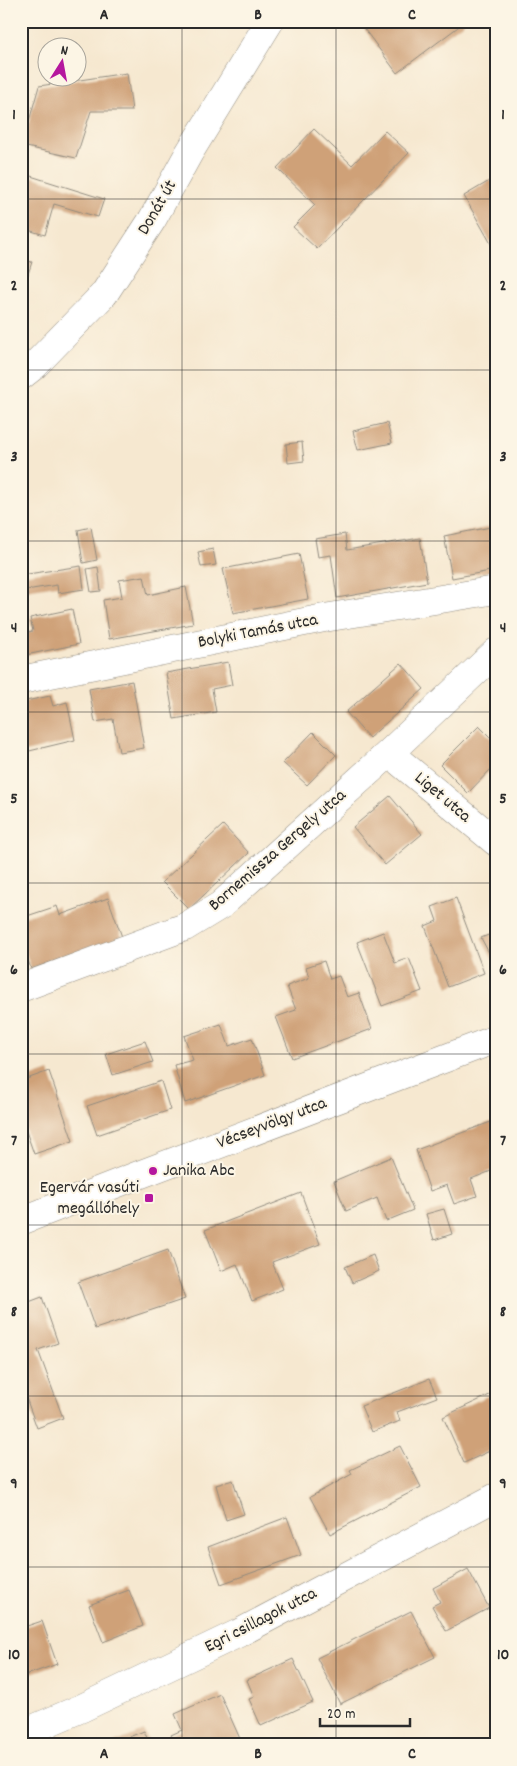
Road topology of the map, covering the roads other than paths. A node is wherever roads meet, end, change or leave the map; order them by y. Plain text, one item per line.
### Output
1 (270, 21) edge
2 (21, 376) edge
3 (496, 590) edge
4 (496, 652) edge
5 (21, 680) edge
6 (388, 753) junction
7 (496, 842) edge
8 (21, 988) edge
9 (496, 1039) edge
10 (21, 1221) edge
11 (496, 1497) edge
12 (21, 1734) edge

1 - 2 street, Donát út
3 - 5 street, Bolyki Tamás utca
4 - 6 street, Bornemissza Gergely utca
6 - 7 street, Liget utca
6 - 8 street, Bornemissza Gergely utca
9 - 10 street, Vécseyvölgy utca
11 - 12 street, Egri csillagok utca

